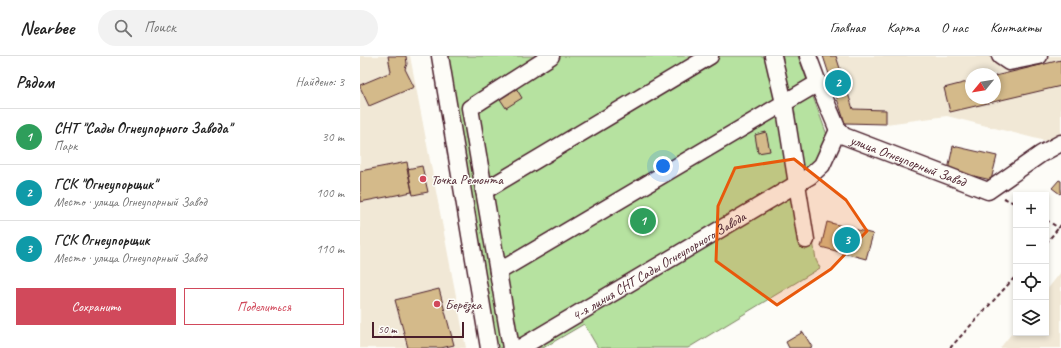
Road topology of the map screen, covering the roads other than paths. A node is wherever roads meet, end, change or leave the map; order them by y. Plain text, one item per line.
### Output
1 (440, 56) edge
2 (550, 56) edge
3 (710, 56) edge
4 (772, 56) edge
5 (808, 56) edge
6 (1000, 56) edge
7 (1039, 56) edge
8 (818, 83) junction
9 (784, 103) junction
10 (838, 130) junction
11 (1061, 143) edge
12 (797, 183) junction
13 (484, 191) junction
14 (806, 240) dead end
15 (498, 272) junction
16 (489, 348) edge
17 (512, 348) edge
18 (520, 348) edge

1 - 16 street
2 - 13 street
3 - 13 street
4 - 9 street
5 - 8 street, улица Огнеупорный Завод
6 - 7 street
8 - 9 street
8 - 10 street, улица Огнеупорный Завод
9 - 12 street
9 - 15 street
10 - 11 street, улица Огнеупорный Завод
10 - 12 street, 4-я линия СНТ Сады Огнеупорного Завода
12 - 14 street
12 - 18 street, 4-я линия СНТ Сады Огнеупорного Завода
13 - 15 street
15 - 17 street

